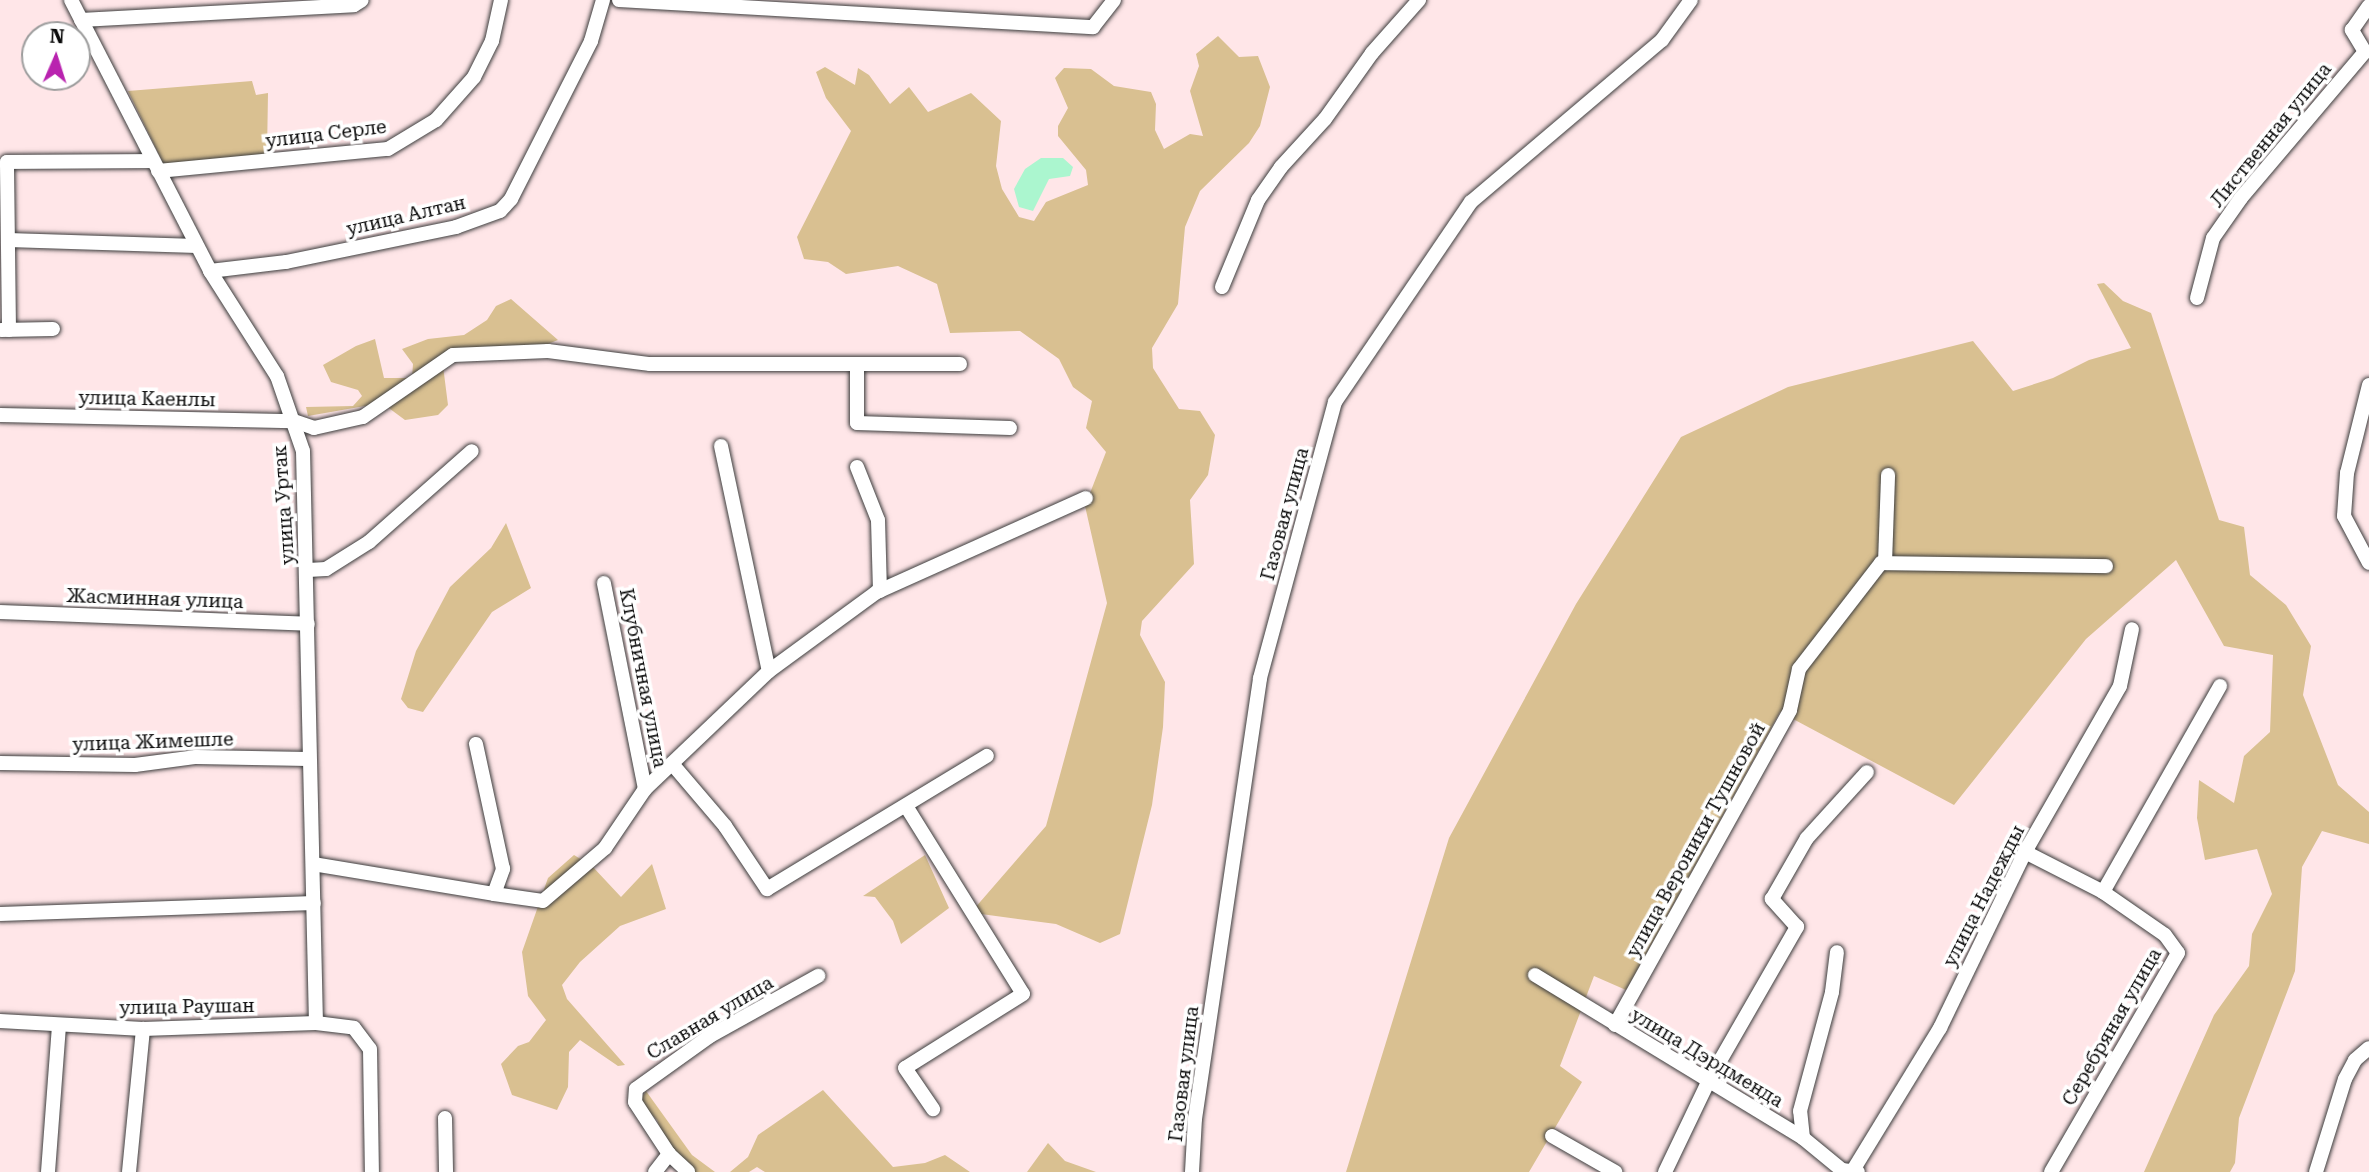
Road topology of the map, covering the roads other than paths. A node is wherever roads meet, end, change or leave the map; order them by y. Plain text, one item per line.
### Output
1 (71, 0) edge
2 (362, 0) edge
3 (501, 0) edge
4 (603, 0) edge
5 (619, 0) edge
6 (1114, 0) edge
7 (1419, 0) edge
8 (1691, 0) edge
9 (2369, 6) edge
10 (81, 20) junction
11 (156, 166) junction
12 (8, 240) junction
13 (197, 246) junction
14 (210, 271) junction
15 (1222, 287) dead end
16 (2197, 298) dead end
17 (53, 329) dead end
18 (5, 330) edge
19 (960, 364) dead end
20 (857, 366) junction
21 (2369, 385) edge
22 (0, 415) edge
23 (294, 421) junction
24 (1010, 428) dead end
25 (721, 446) dead end
26 (472, 451) dead end
27 (857, 467) dead end
28 (1888, 475) dead end
29 (1086, 498) dead end
30 (1885, 563) junction
31 (2369, 563) edge
32 (2106, 566) dead end
33 (307, 570) junction
34 (604, 583) dead end
35 (880, 591) junction
36 (0, 612) edge
37 (308, 624) junction
38 (2132, 629) dead end
39 (769, 671) junction
40 (2220, 686) dead end
41 (476, 744) dead end
42 (987, 756) dead end
43 (308, 759) junction
44 (0, 763) edge
45 (674, 766) junction
46 (1867, 772) dead end
47 (645, 789) junction
48 (906, 806) junction
49 (2025, 852) junction
50 (313, 864) junction
51 (2103, 892) junction
52 (494, 894) junction
53 (314, 903) junction
54 (0, 914) edge
55 (1837, 952) dead end
56 (1535, 975) dead end
57 (818, 976) dead end
58 (0, 1021) edge
59 (316, 1023) junction
60 (60, 1025) junction
61 (1615, 1026) junction
62 (143, 1029) junction
63 (2369, 1048) edge
64 (1709, 1080) junction
65 (933, 1109) dead end
66 (445, 1118) dead end
67 (1552, 1136) dead end
68 (1803, 1138) junction
69 (669, 1154) junction
70 (1854, 1171) edge
71 (48, 1172) edge
72 (129, 1172) edge
73 (372, 1172) edge
74 (446, 1172) edge
75 (655, 1172) edge
76 (688, 1172) edge
77 (1192, 1172) edge
78 (1615, 1172) edge
79 (1665, 1172) edge
80 (2051, 1172) edge
81 (2316, 1172) edge

1 - 10 street, улица Уртак
2 - 10 street
3 - 11 street, улица Серле
4 - 14 street, улица Алтан
5 - 6 street
7 - 15 street
8 - 77 street, Газовая улица
9 - 16 street, Лиственная улица
10 - 11 street, улица Уртак
11 - 12 street, улица Серле
11 - 13 street, улица Уртак
12 - 13 street
12 - 18 street
13 - 14 street, улица Уртак
14 - 23 street, улица Уртак
17 - 18 street
19 - 20 street, улица Каенлы
20 - 23 street, улица Каенлы
20 - 24 street
21 - 31 street
22 - 23 street, улица Каенлы
23 - 33 street, улица Уртак
25 - 39 street
26 - 33 street
27 - 35 street
28 - 30 street
29 - 35 street
30 - 32 street
30 - 61 street, улица Вероники Тушновой
33 - 37 street, улица Уртак
34 - 47 street, Клубничная улица
35 - 39 street
36 - 37 street, Жасминная улица
37 - 43 street, улица Уртак
38 - 49 street, улица Надежды
39 - 45 street
40 - 51 street
41 - 52 street
42 - 48 street
43 - 44 street, улица Жимешле
43 - 50 street, улица Уртак
45 - 47 street
45 - 48 street
46 - 64 street
47 - 52 street, Клубничная улица
48 - 65 street
49 - 51 street, Серебряная улица
49 - 70 street, улица Надежды
50 - 52 street, Клубничная улица
50 - 53 street, улица Уртак
51 - 80 street, Серебряная улица
53 - 54 street
53 - 59 street, улица Уртак
55 - 68 street
56 - 61 street, улица Дэрдменда
57 - 69 street, Славная улица
58 - 60 street, улица Раушан
59 - 62 street, улица Раушан
59 - 73 street, улица Раушан
60 - 62 street, улица Раушан
60 - 71 street
61 - 64 street, улица Дэрдменда
62 - 72 street
63 - 81 street
64 - 68 street, улица Дэрдменда
64 - 79 street
66 - 74 street
67 - 78 street
68 - 70 street, улица Дэрдменда
69 - 75 street
69 - 76 street, Славная улица

